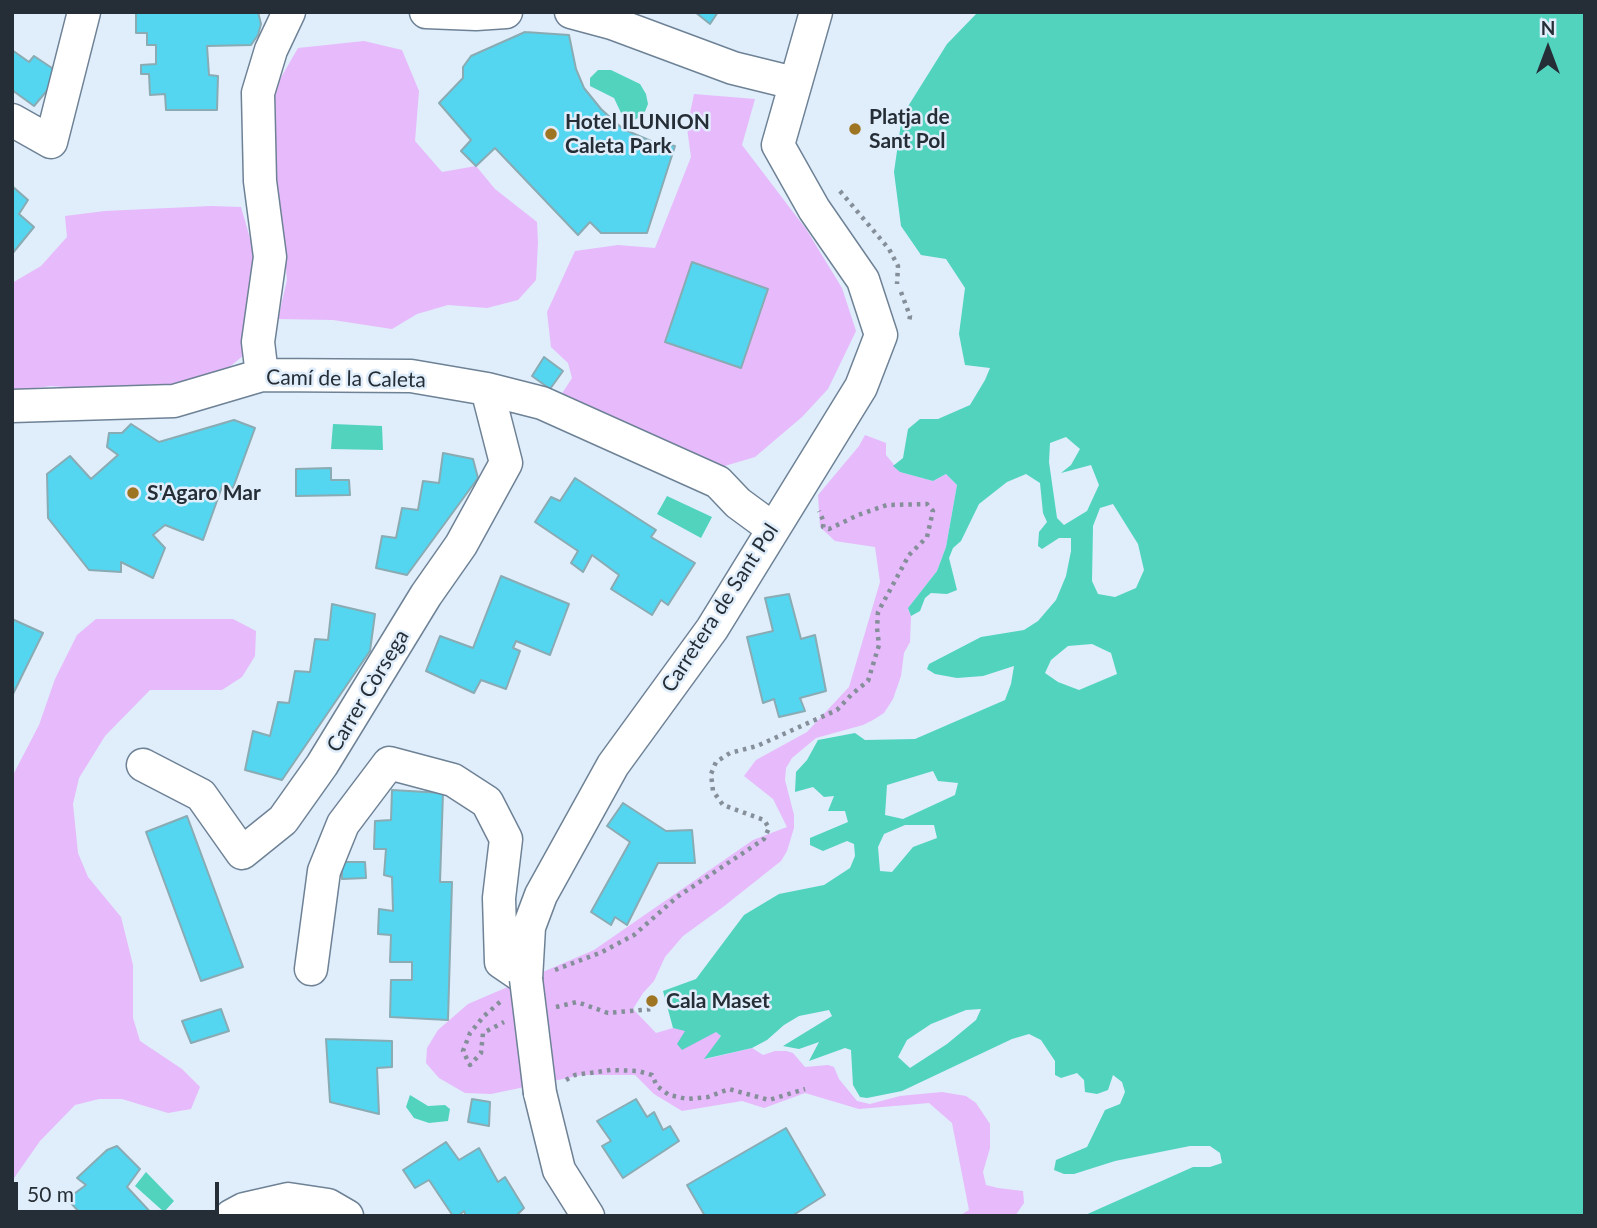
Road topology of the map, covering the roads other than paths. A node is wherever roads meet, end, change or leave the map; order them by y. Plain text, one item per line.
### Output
1 (84, 12) edge
2 (289, 12) edge
3 (426, 12) edge
4 (506, 12) edge
5 (571, 12) edge
6 (816, 12) edge
7 (794, 83) junction
8 (12, 120) edge
9 (262, 375) junction
10 (487, 389) junction
11 (12, 406) edge
12 (772, 528) junction
13 (143, 765) dead end
14 (311, 969) dead end
15 (539, 975) junction
16 (231, 1216) edge
17 (347, 1216) edge
18 (587, 1216) edge

1 - 8 street
2 - 9 street
3 - 4 street
5 - 7 street
6 - 7 street, Carretera de Sant Pol
7 - 12 street, Carretera de Sant Pol
9 - 10 street, Camí de la Caleta
9 - 11 street, Camí de la Caleta
10 - 12 street, Camí de la Caleta
10 - 13 street, Carrer Còrsega
12 - 15 street, Carretera de Sant Pol
14 - 15 street
15 - 18 street, Carretera de Sant Pol, bridge
16 - 17 street

